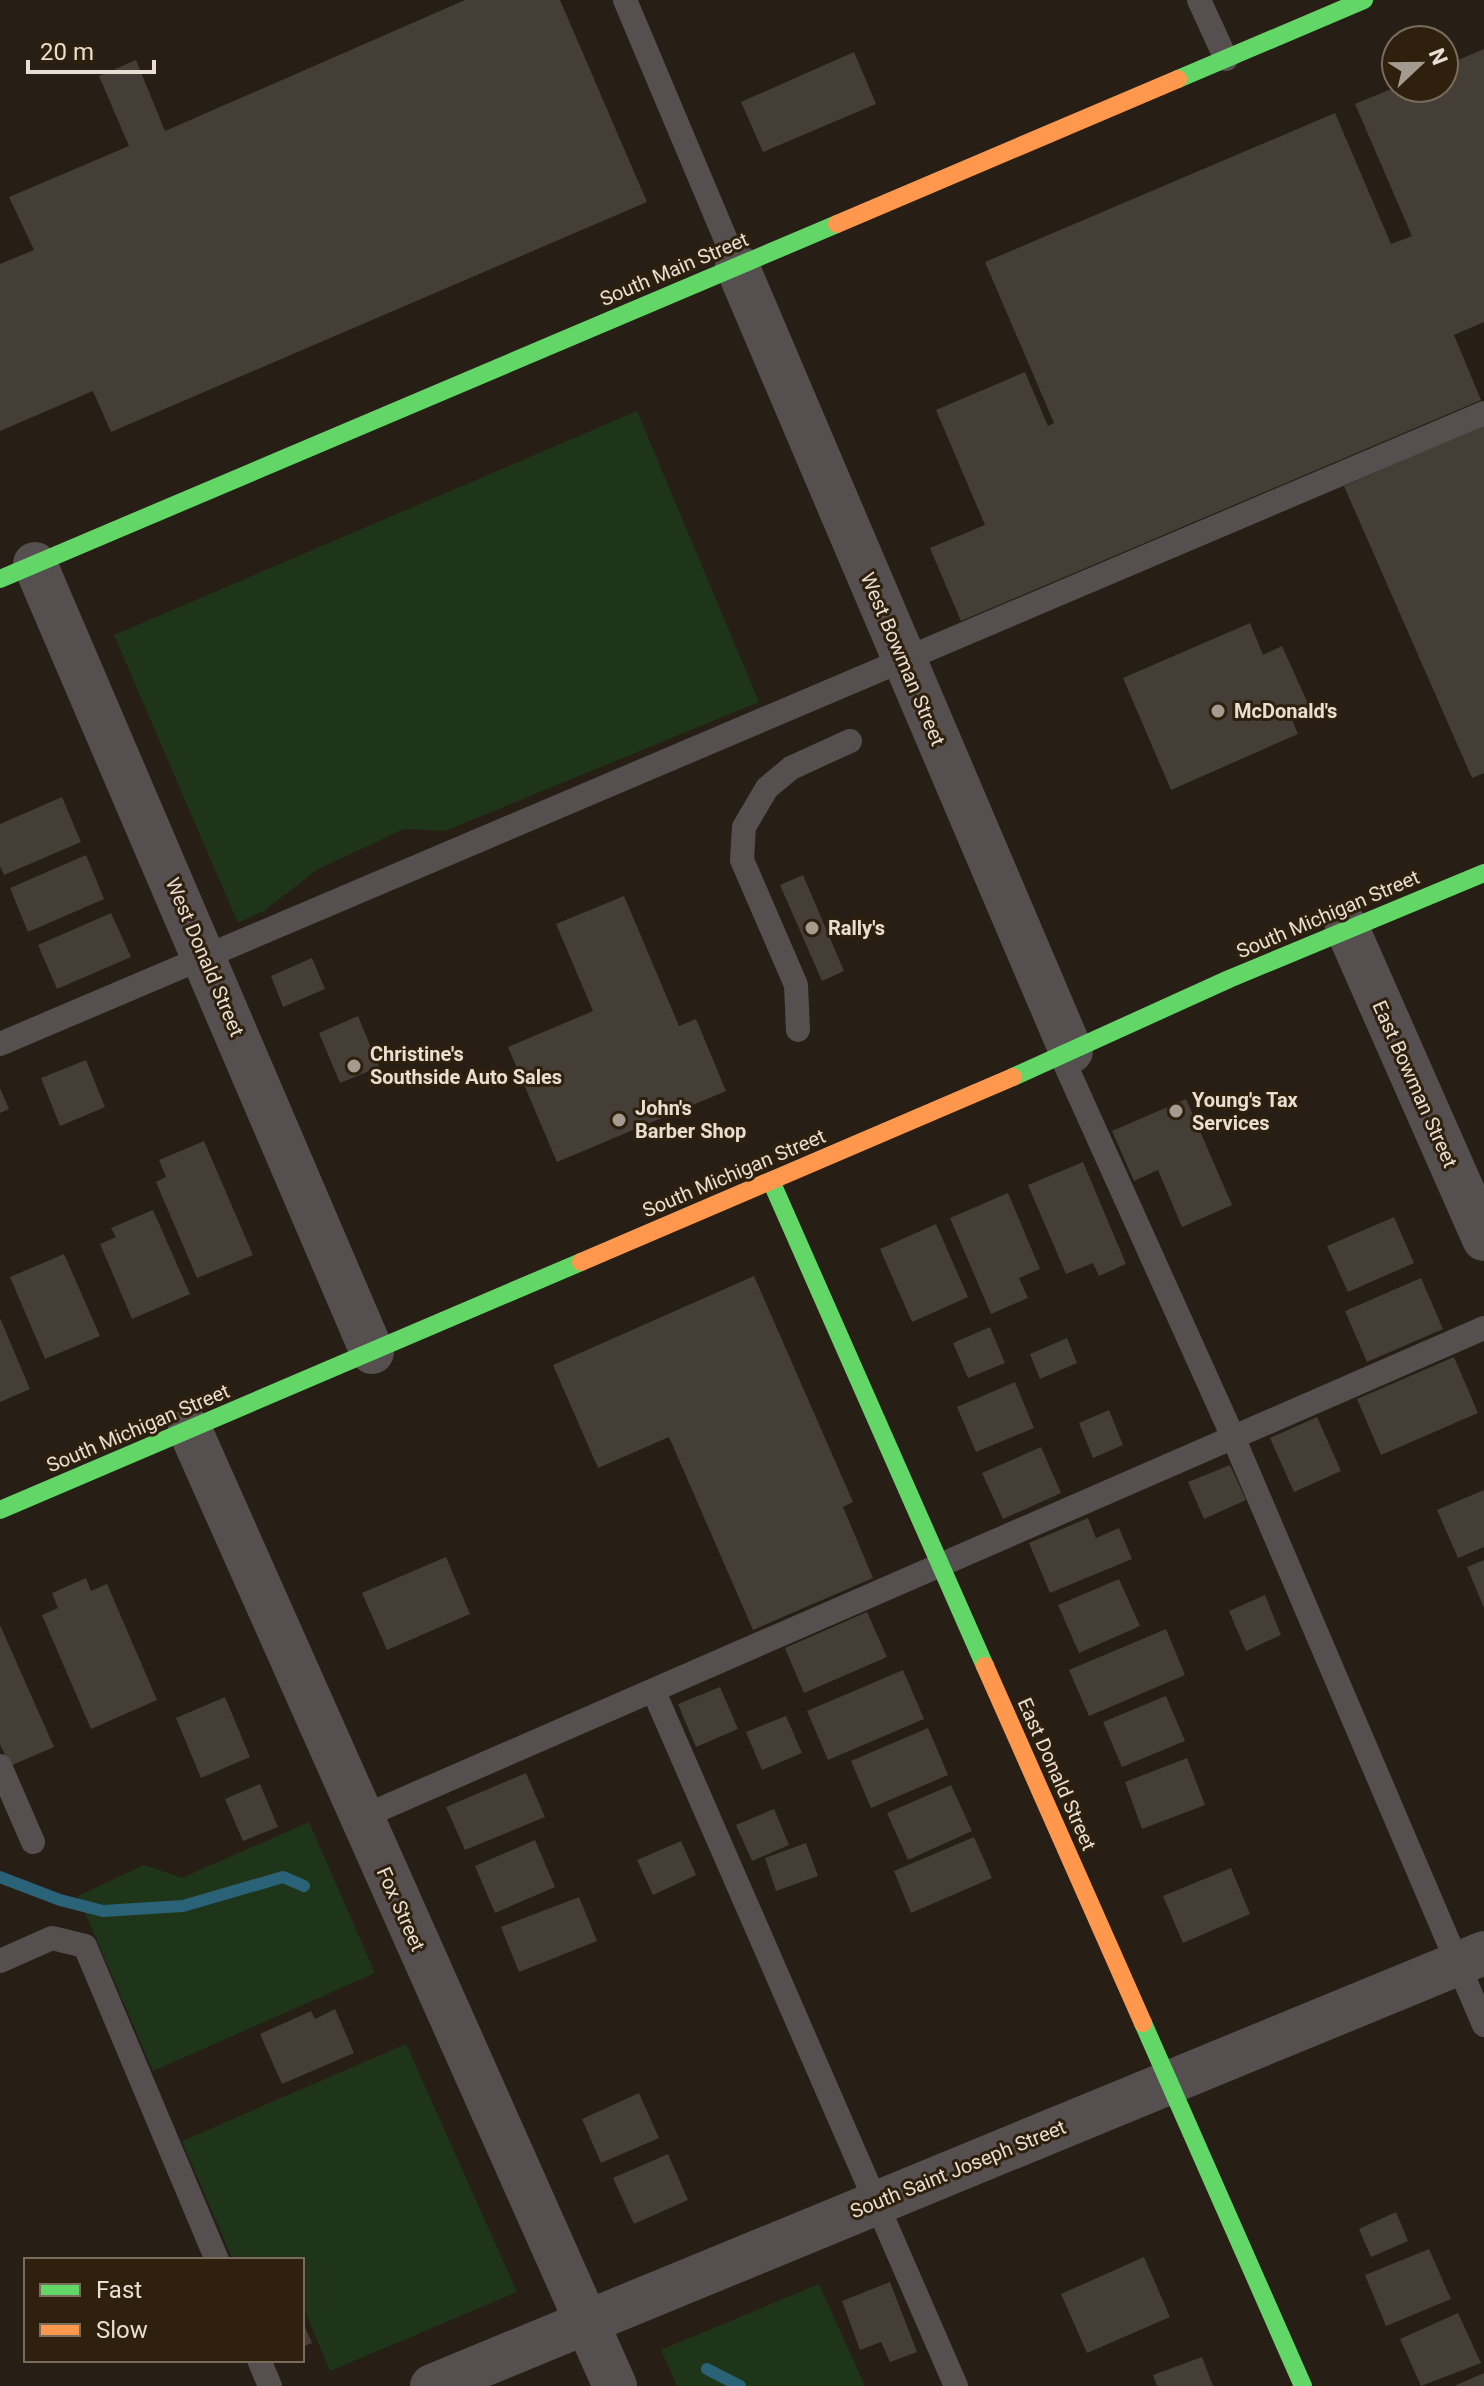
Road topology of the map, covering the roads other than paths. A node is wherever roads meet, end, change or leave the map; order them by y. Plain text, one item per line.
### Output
1 (625, 0) edge
2 (1199, 0) edge
3 (1364, 0) edge
4 (1226, 59) junction
5 (737, 266) junction
6 (1484, 413) edge
7 (18, 571) edge
8 (903, 660) junction
9 (850, 741) dead end
10 (1484, 873) edge
11 (1347, 928) junction
12 (206, 957) junction
13 (798, 1030) dead end
14 (0, 1044) edge
15 (1066, 1053) junction
16 (771, 1181) junction
17 (1484, 1239) edge
18 (1484, 1328) edge
19 (372, 1352) junction
20 (190, 1430) junction
21 (1233, 1437) junction
22 (0, 1510) edge
23 (940, 1563) junction
24 (654, 1692) junction
25 (0, 1766) edge
26 (360, 1818) junction
27 (33, 1842) dead end
28 (1470, 1958) edge
29 (0, 1961) edge
30 (1484, 2025) edge
31 (1169, 2082) junction
32 (874, 2204) junction
33 (216, 2258) edge
34 (587, 2322) junction
35 (260, 2362) edge
36 (270, 2386) edge
37 (432, 2386) edge
38 (615, 2386) edge
39 (956, 2386) edge
40 (1303, 2386) edge

1 - 5 lane
2 - 4 lane
3 - 4 main road, South Main Street
4 - 5 main road, South Main Street
5 - 7 main road, South Main Street
5 - 8 street, West Bowman Street
6 - 8 lane
7 - 12 street, West Donald Street
8 - 12 lane
8 - 15 street, West Bowman Street
9 - 13 lane
10 - 11 main road, South Michigan Street
11 - 15 main road, South Michigan Street
11 - 17 street, East Bowman Street
12 - 14 lane
12 - 19 street, West Donald Street
15 - 16 main road, South Michigan Street
15 - 21 lane
16 - 19 main road, South Michigan Street
16 - 23 main road, East Donald Street
18 - 21 lane
19 - 20 main road, South Michigan Street
20 - 22 main road, South Michigan Street
20 - 26 street, Fox Street
21 - 23 lane
21 - 28 lane
23 - 24 lane
23 - 31 main road, East Donald Street
24 - 26 lane
24 - 32 lane
25 - 27 lane
26 - 34 street, Fox Street
28 - 30 lane
28 - 31 street, South Saint Joseph Street
29 - 33 lane
31 - 32 street, South Saint Joseph Street
31 - 40 main road, East Donald Street
32 - 34 street, South Saint Joseph Street
32 - 39 lane
34 - 37 street, South Saint Joseph Street
34 - 38 street, Fox Street
35 - 36 lane

